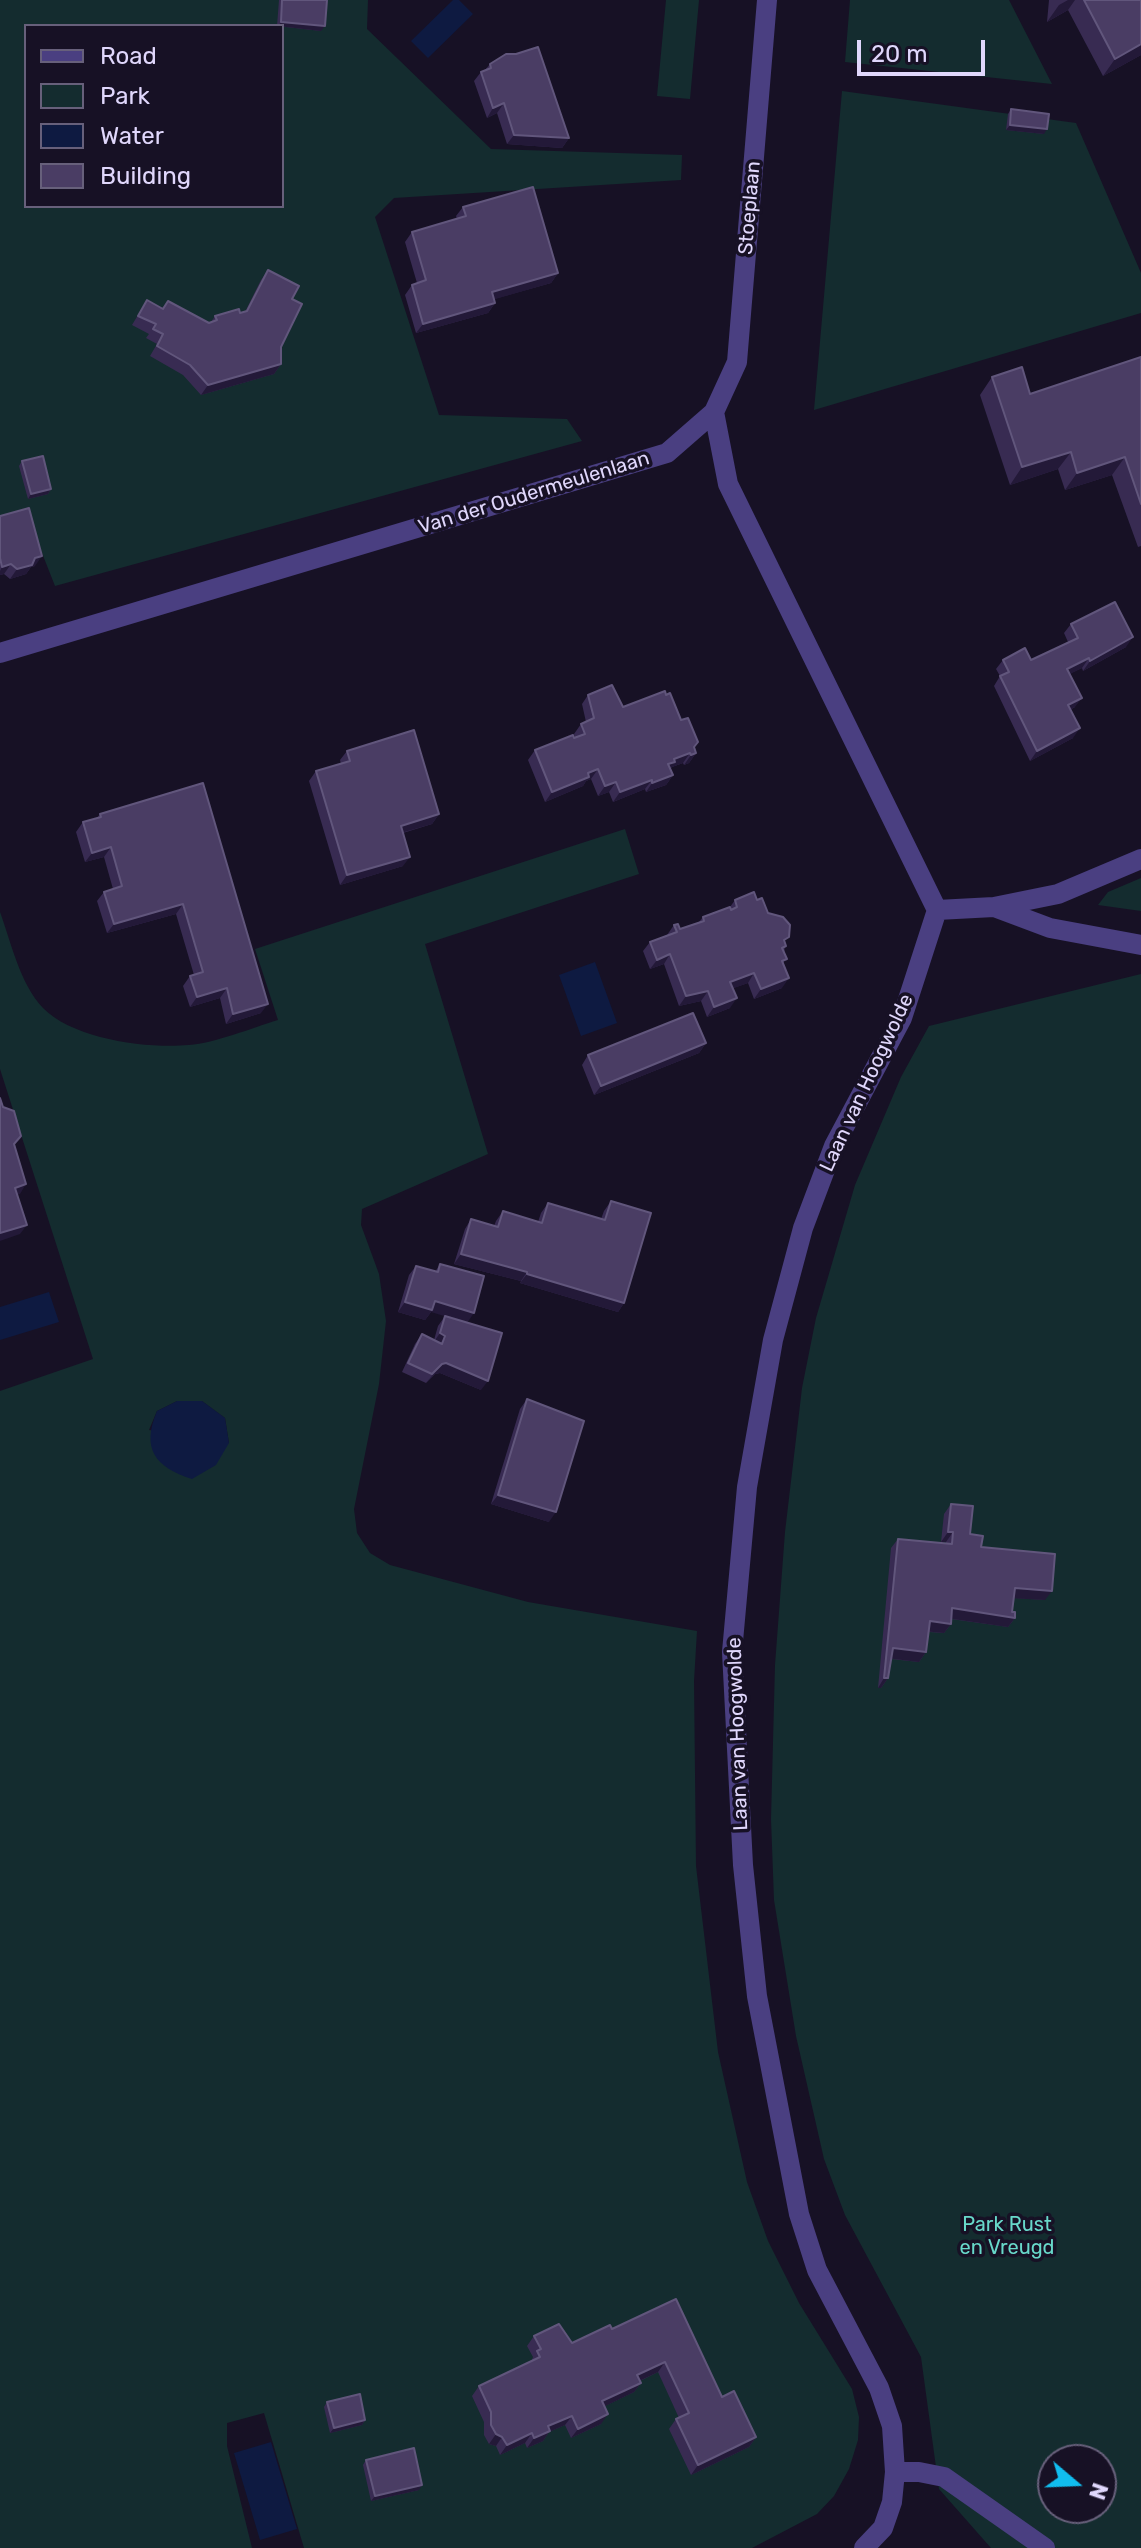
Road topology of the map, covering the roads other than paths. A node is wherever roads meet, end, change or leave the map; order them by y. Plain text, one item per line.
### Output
1 (767, 0) edge
2 (714, 412) junction
3 (0, 653) edge
4 (1141, 859) edge
5 (994, 907) junction
6 (937, 910) junction
7 (1141, 945) edge
8 (895, 2472) junction
9 (864, 2548) edge
10 (1045, 2548) edge

1 - 2 street, Stoeplaan
2 - 3 street, Van der Oudermeulenlaan
2 - 6 street
4 - 5 street
5 - 6 street
5 - 7 street
6 - 8 street, Laan van Hoogwolde
8 - 9 street, Laan van Hoogwolde
8 - 10 street

